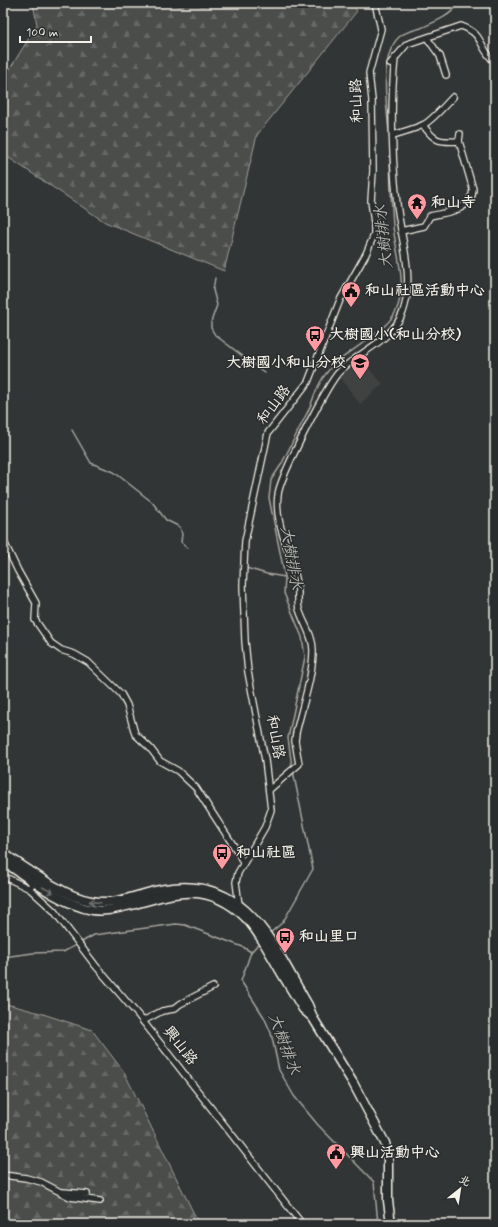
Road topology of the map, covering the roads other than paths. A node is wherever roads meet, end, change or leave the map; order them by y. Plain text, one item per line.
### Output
1 (375, 3) edge
2 (427, 38) junction
3 (395, 58) junction
4 (495, 62) edge
5 (390, 64) dead end
6 (446, 75) dead end
7 (453, 97) dead end
8 (423, 125) junction
9 (460, 134) dead end
10 (393, 135) junction
11 (459, 142) junction
12 (401, 231) junction
13 (3, 540) edge
14 (269, 790) junction
15 (3, 853) edge
16 (3, 861) edge
17 (243, 863) junction
18 (3, 876) edge
19 (31, 885) junction
20 (237, 907) junction
21 (213, 987) dead end
22 (143, 1021) junction
23 (3, 1175) edge
24 (59, 1191) junction
25 (87, 1194) dead end
26 (100, 1201) dead end
27 (302, 1224) edge
28 (391, 1224) edge

1 - 14 street, 和山路
2 - 3 street
2 - 4 street
2 - 6 street
3 - 5 street
3 - 10 street, 和山路
7 - 8 street
8 - 10 street
8 - 11 street
9 - 11 street
10 - 12 street, 和山路
11 - 12 street
12 - 14 street, 和山路
13 - 17 street
14 - 17 street, 和山路
20 -> 15 main road
16 - 19 main road
17 - 20 street, 和山路
18 - 19 street, 興山路
19 -> 20 main road
19 - 22 street, 興山路
20 - 28 main road
21 - 22 street
22 - 27 street, 興山路
23 - 24 street
24 - 25 street
24 - 26 street

